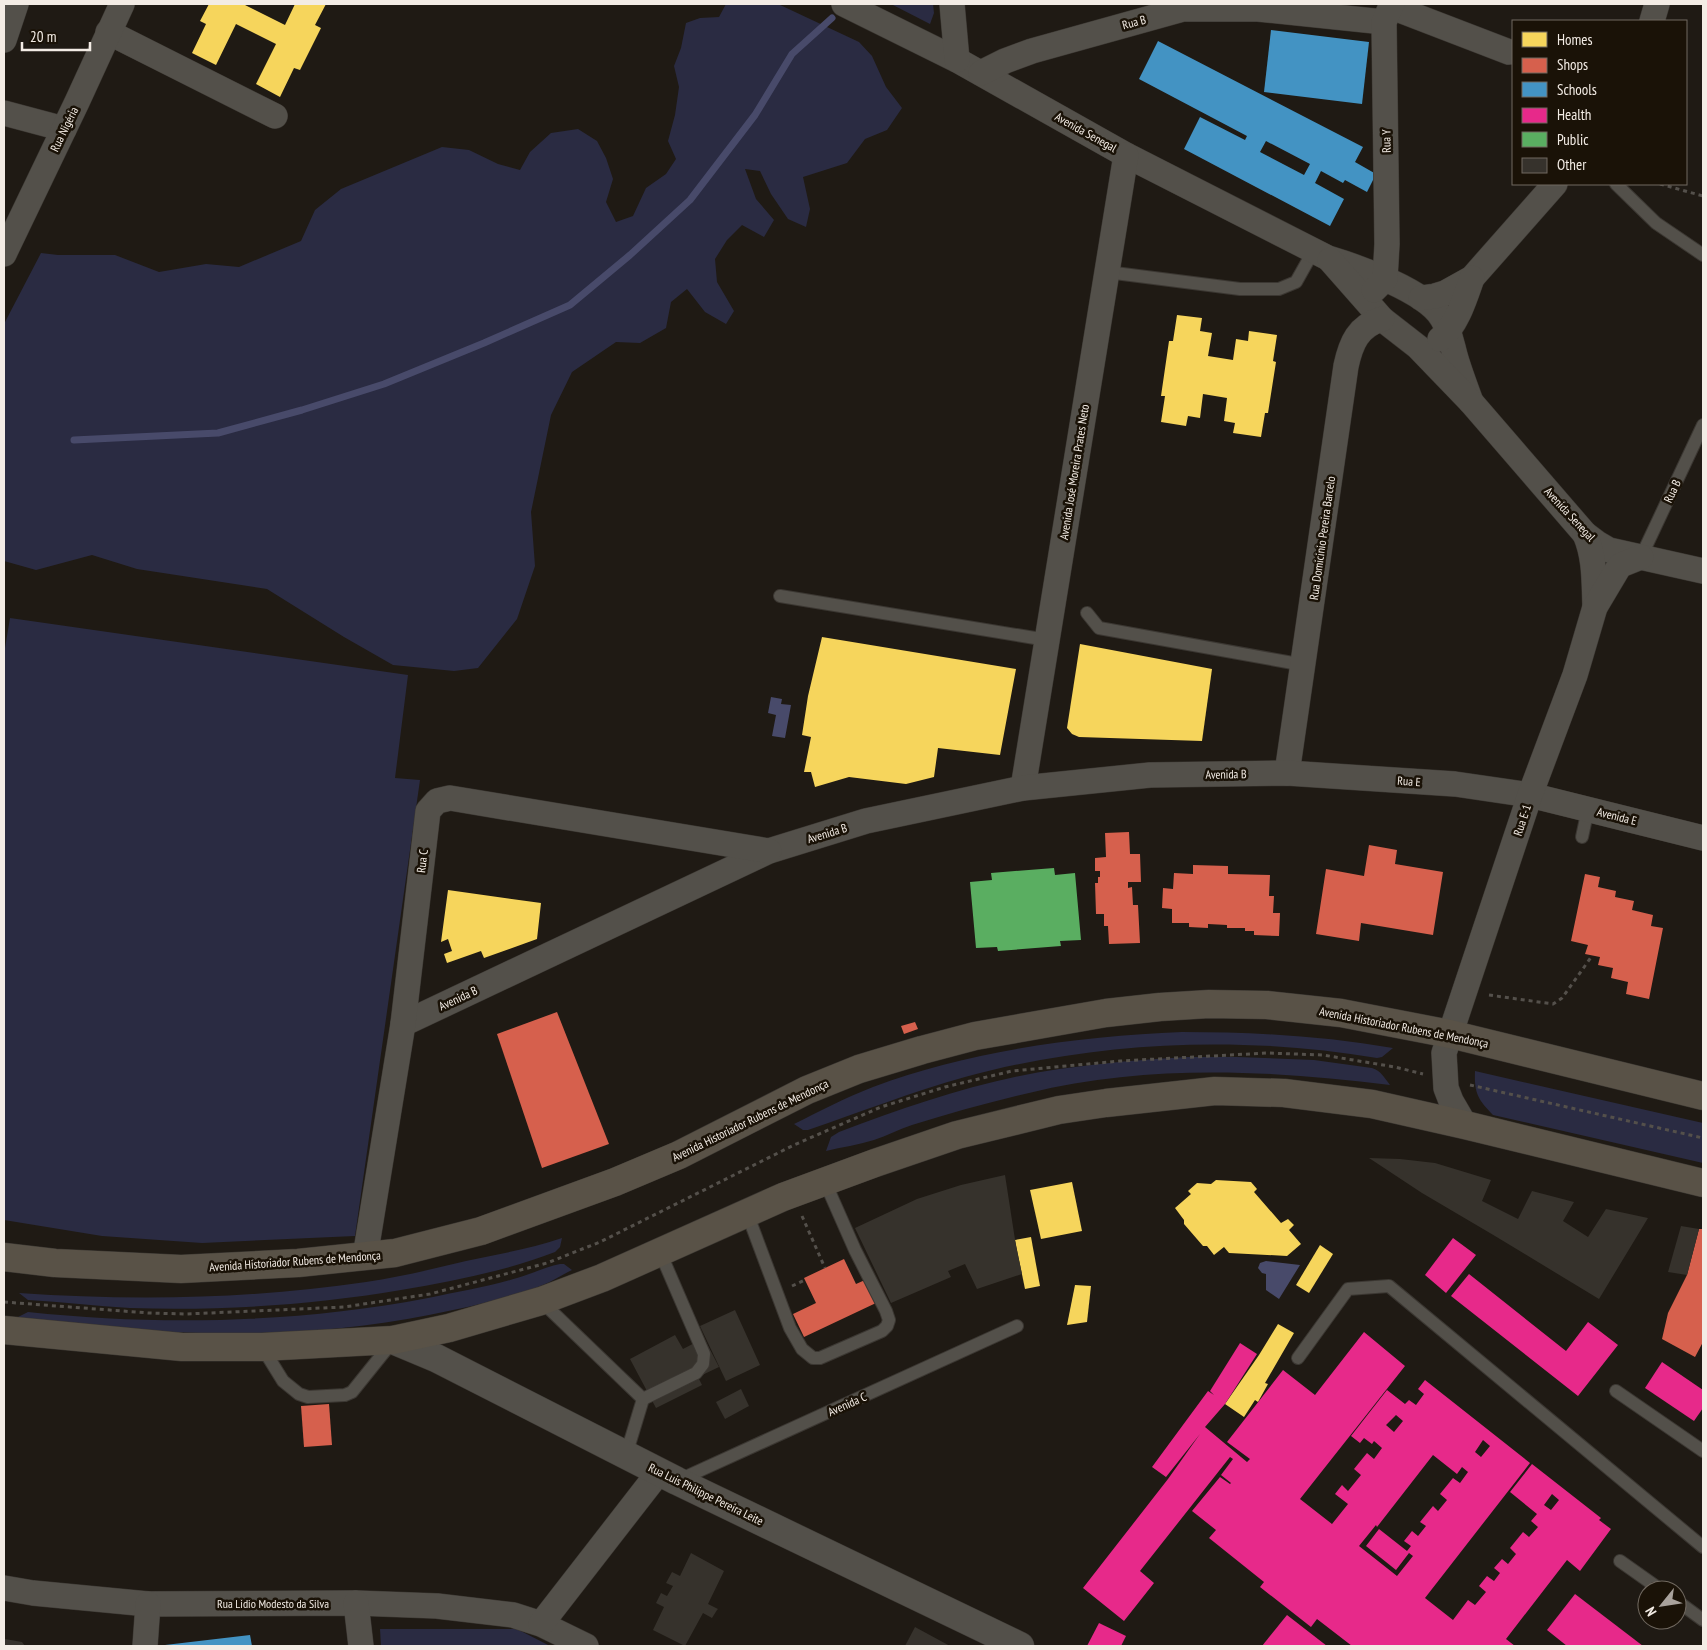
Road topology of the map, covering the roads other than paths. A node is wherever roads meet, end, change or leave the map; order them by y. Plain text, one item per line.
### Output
1 (16, 4) edge
2 (122, 4) edge
3 (844, 4) edge
4 (952, 4) edge
5 (1657, 4) edge
6 (1389, 11) edge
7 (1652, 20) edge
8 (108, 32) junction
9 (4, 40) edge
10 (1508, 52) dead end
11 (957, 60) junction
12 (981, 73) junction
13 (4, 113) edge
14 (275, 116) dead end
15 (64, 129) junction
16 (1126, 155) junction
17 (1554, 185) edge
18 (1617, 185) edge
19 (4, 254) edge
20 (1321, 254) junction
21 (1703, 255) edge
22 (1107, 272) junction
23 (1472, 278) junction
24 (1385, 279) junction
25 (1365, 298) junction
26 (1421, 298) junction
27 (1382, 319) junction
28 (1449, 331) junction
29 (1418, 347) junction
30 (1471, 402) junction
31 (1703, 425) edge
32 (1584, 534) junction
33 (1641, 557) junction
34 (1703, 571) edge
35 (780, 596) dead end
36 (1595, 607) junction
37 (1087, 613) dead end
38 (1047, 640) junction
39 (1304, 665) junction
40 (1287, 773) junction
41 (1023, 788) junction
42 (1530, 795) junction
43 (1588, 809) junction
44 (1582, 837) dead end
45 (1703, 838) edge
46 (769, 851) junction
47 (403, 1024) junction
48 (1450, 1034) junction
49 (1703, 1096) edge
50 (1466, 1124) junction
51 (825, 1182) junction
52 (1703, 1183) edge
53 (747, 1213) junction
54 (660, 1252) junction
55 (4, 1257) edge
56 (365, 1257) junction
57 (541, 1301) junction
58 (1017, 1326) dead end
59 (4, 1330) edge
60 (393, 1340) junction
61 (262, 1347) junction
62 (1298, 1358) dead end
63 (1616, 1391) dead end
64 (643, 1399) junction
65 (1703, 1451) edge
66 (626, 1455) junction
67 (668, 1476) junction
68 (1703, 1547) edge
69 (1620, 1561) dead end
70 (1647, 1580) edge
71 (4, 1588) edge
72 (356, 1603) junction
73 (148, 1604) junction
74 (1687, 1609) edge
75 (1703, 1620) edge
76 (541, 1624) junction
77 (1014, 1645) edge
78 (145, 1646) edge
79 (361, 1646) edge
80 (586, 1646) edge

1 - 9 street
2 - 8 street, Rua Nigéria
3 - 11 street, Avenida Senegal
4 - 11 street
5 - 7 street
6 - 10 street, Rua B
6 - 12 street, Rua B
6 - 24 street, Rua Y
8 - 14 street
8 - 15 street, Rua Nigéria
11 - 12 street, Avenida Senegal
12 - 16 street, Avenida Senegal
13 - 15 street
15 - 19 street, Rua Nigéria
16 - 20 street, Avenida Senegal
16 - 22 street, Avenida José Moreira Prates Neto
17 - 23 street
18 - 21 lane
20 - 22 lane
20 - 24 street, Avenida Senegal
20 - 25 street, Avenida Senegal
22 - 38 street, Avenida José Moreira Prates Neto
23 - 26 street
23 - 28 street
24 - 25 street
24 - 26 street, Avenida Senegal
25 - 27 street, Avenida Senegal
26 - 28 street, Avenida Senegal
27 - 29 street, Avenida Senegal
27 - 39 street, Rua Domicinio Pereira Barcelo
28 - 29 street
28 - 30 street, Avenida Senegal
29 - 30 street, Avenida Senegal
30 - 32 street, Avenida Senegal
31 - 33 lane, Rua B
32 - 33 street, Avenida Senegal
32 - 36 street, Rua E-1
33 - 34 street, Avenida Senegal
33 - 36 street, Rua E-1
35 - 38 lane
36 - 42 street, Rua E-1
37 - 39 lane
38 - 41 street, Avenida José Moreira Prates Neto
39 - 40 street, Rua Domicinio Pereira Barcelo
40 - 41 street, Avenida B
40 - 42 street, Rua E
41 - 46 street, Avenida B
42 - 43 street, Avenida E
42 - 48 street, Rua E-1
43 - 44 lane
43 - 45 street, Avenida E
46 - 47 street, Avenida B
46 - 47 street, Rua C
47 - 56 street, Rua C
48 - 49 main road, Avenida Historiador Rubens de Mendonça
48 - 50 street, Rua E-1
48 - 56 main road, Avenida Historiador Rubens de Mendonça
50 - 51 main road
50 - 52 main road
51 - 53 main road
51 - 53 lane
53 - 54 main road
54 - 57 main road
54 - 64 lane
55 - 56 main road, Avenida Historiador Rubens de Mendonça
57 - 60 main road
57 - 64 lane
58 - 67 lane, Avenida C
59 - 61 main road
60 - 61 main road
60 - 61 lane
60 - 66 street, Rua Luis Philippe Pereira Leite
62 - 68 lane
63 - 65 lane
64 - 66 lane
66 - 67 street, Rua Luis Philippe Pereira Leite
67 - 76 street
67 - 77 street, Rua Luis Philippe Pereira Leite
69 - 70 lane
71 - 73 street, Rua Lidio Modesto da Silva
72 - 73 street, Rua Lidio Modesto da Silva
72 - 76 street, Rua Lidio Modesto da Silva
72 - 79 street
73 - 78 street
74 - 75 lane
76 - 80 street

